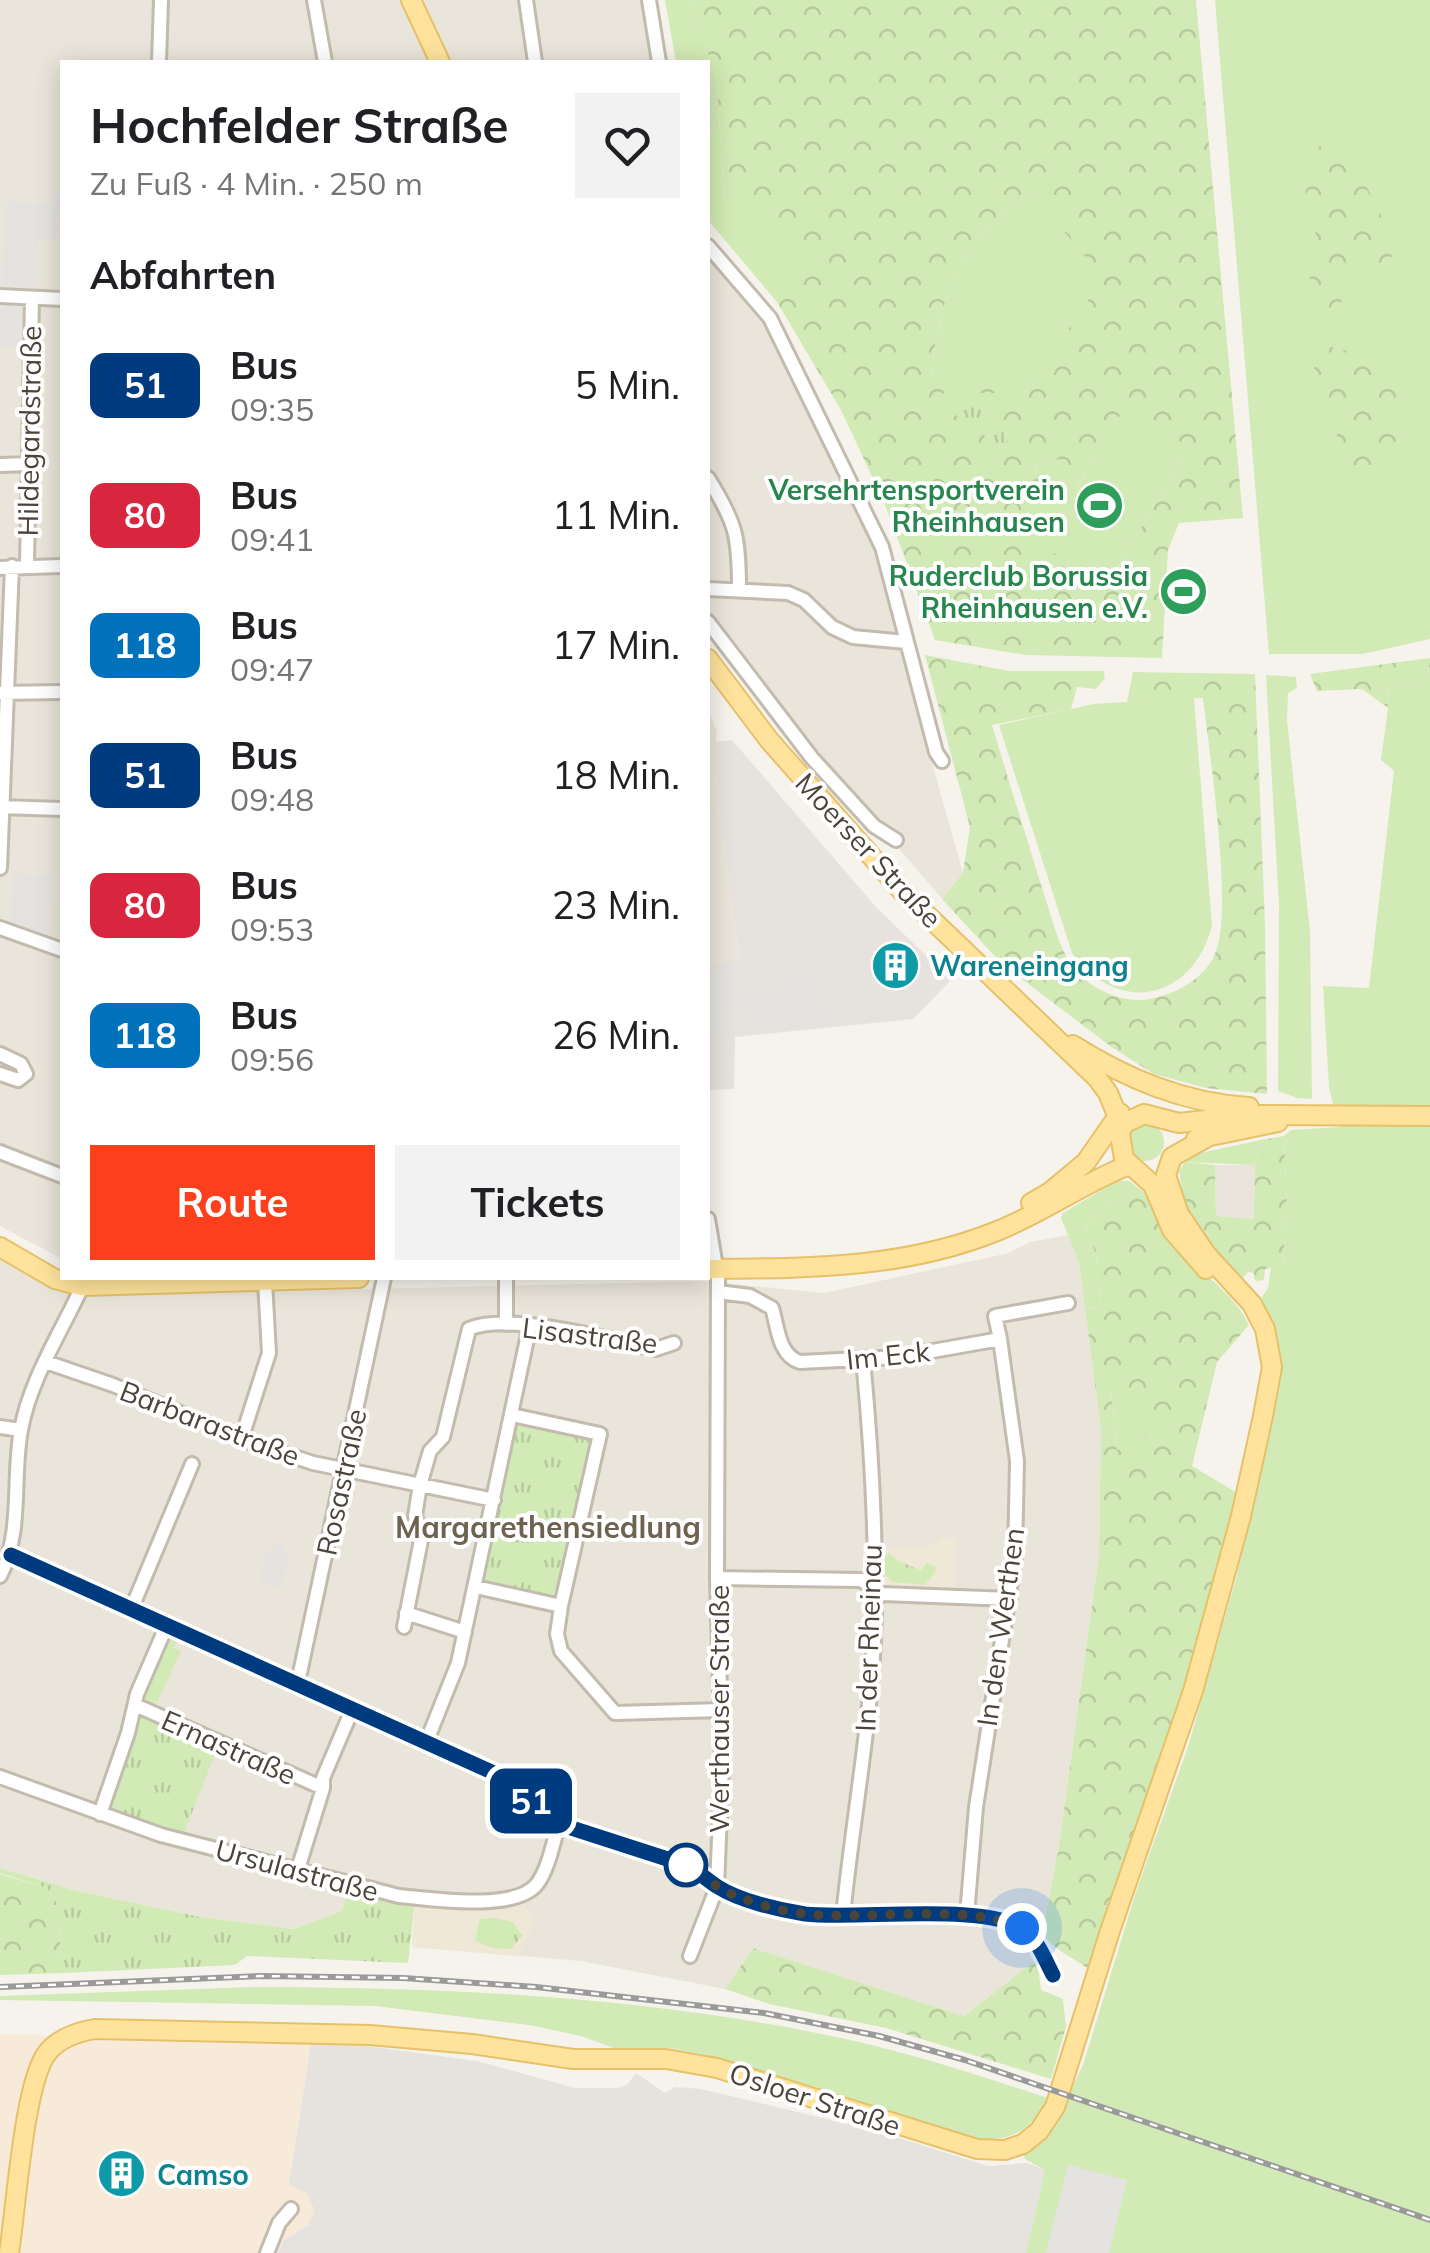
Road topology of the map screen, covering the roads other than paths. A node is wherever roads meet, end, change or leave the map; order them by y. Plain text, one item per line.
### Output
1 (162, 0) edge
2 (314, 0) edge
3 (411, 0) edge
4 (526, 0) edge
5 (649, 0) edge
6 (158, 60) edge
7 (325, 60) edge
8 (439, 60) edge
9 (535, 60) edge
10 (660, 60) edge
11 (710, 248) edge
12 (0, 296) edge
13 (32, 298) junction
14 (60, 299) edge
15 (0, 464) edge
16 (28, 464) junction
17 (710, 481) edge
18 (27, 565) junction
19 (6, 566) edge
20 (60, 566) edge
21 (710, 588) edge
22 (739, 589) junction
23 (710, 625) edge
24 (906, 642) junction
25 (710, 662) edge
26 (60, 692) edge
27 (3, 693) edge
28 (942, 761) dead end
29 (2, 807) edge
30 (60, 809) edge
31 (896, 840) dead end
32 (0, 868) edge
33 (0, 928) edge
34 (60, 949) edge
35 (1046, 1027) junction
36 (0, 1054) edge
37 (0, 1074) edge
38 (1308, 1116) junction
39 (1430, 1116) edge
40 (1118, 1125) junction
41 (1200, 1130) junction
42 (0, 1152) edge
43 (1128, 1166) junction
44 (60, 1175) edge
45 (966, 1241) junction
46 (710, 1244) edge
47 (0, 1248) edge
48 (712, 1269) edge
49 (60, 1280) edge
50 (185, 1280) edge
51 (265, 1280) edge
52 (384, 1280) edge
53 (506, 1280) edge
54 (84, 1282) edge
55 (718, 1292) junction
56 (1068, 1303) dead end
57 (506, 1324) junction
58 (530, 1325) junction
59 (1000, 1339) junction
60 (674, 1343) dead end
61 (863, 1360) junction
62 (46, 1362) junction
63 (512, 1415) junction
64 (1263, 1416) junction
65 (0, 1427) edge
66 (20, 1430) junction
67 (242, 1437) junction
68 (192, 1464) dead end
69 (345, 1468) junction
70 (420, 1484) junction
71 (494, 1500) junction
72 (7, 1522) edge
73 (11, 1555) junction
74 (0, 1576) edge
75 (717, 1578) junction
76 (476, 1587) junction
77 (873, 1587) junction
78 (1010, 1599) junction
79 (562, 1606) junction
80 (131, 1610) junction
81 (166, 1627) junction
82 (466, 1632) junction
83 (295, 1684) junction
84 (135, 1704) junction
85 (352, 1710) junction
86 (721, 1710) junction
87 (426, 1743) junction
88 (0, 1777) edge
89 (323, 1788) junction
90 (100, 1814) junction
91 (559, 1824) junction
92 (298, 1870) junction
93 (718, 1886) junction
94 (842, 1916) junction
95 (967, 1916) junction
96 (690, 1956) dead end
97 (1053, 1975) dead end
98 (291, 2209) dead end
99 (9, 2253) edge
100 (267, 2253) edge

1 - 6 street
2 - 7 street
3 - 8 main road
4 - 9 street
5 - 10 street
11 - 24 street
12 - 13 street
13 - 14 street
13 - 16 street, Hildegardstraße
15 - 16 street
16 - 18 street, Hildegardstraße
17 - 22 street
18 - 19 street
18 - 20 street
19 - 27 street
21 - 22 street
22 - 24 street
23 - 31 street
24 - 28 street
25 - 35 main road, Moerser Straße
26 - 27 street
27 - 29 street
29 - 30 street
29 - 32 street
33 - 34 street
35 - 38 main road, Moerser Straße
35 - 40 main road, Moerser Straße
36 - 37 street
38 - 39 main road
38 - 41 main road
40 - 41 main road
40 - 43 main road, Moerser Straße
40 - 45 main road
41 - 43 main road
41 - 64 main road, Osloer Straße
42 - 44 street
43 - 45 main road
43 - 64 main road, Osloer Straße
45 - 48 main road
46 - 48 street, Werthauser Straße
47 - 49 main road
48 - 55 street, Werthauser Straße
50 - 54 main road
51 - 67 street
52 - 69 street, Rosastraße
53 - 57 street, Lisastraße
54 - 62 street
55 - 61 street, Im Eck
55 - 75 street, Werthauser Straße
56 - 59 street
57 - 58 street, Lisastraße
57 - 70 street, Lisastraße
58 - 60 street, Lisastraße
58 - 63 street
59 - 61 street, Im Eck
59 - 78 street, In den Werthen
61 - 77 street, In der Rheinau
62 - 66 street
62 - 67 street, Barbarastraße
63 - 71 street
63 - 79 street
64 - 99 main road, Osloer Straße
65 - 66 street
66 - 72 street
67 - 69 street, Barbarastraße
68 - 80 street
69 - 70 street, Barbarastraße
69 - 83 street, Rosastraße
70 - 71 street, Barbarastraße
70 - 82 street, Lisastraße
71 - 76 street
72 - 73 street
73 - 74 street
73 - 80 street
75 - 77 street
75 - 86 street, Werthauser Straße
76 - 79 street
76 - 82 street
77 - 78 street
77 - 94 street, In der Rheinau
78 - 95 street, In den Werthen
79 - 86 street
80 - 81 street
81 - 83 street
81 - 84 street
82 - 87 street
83 - 85 street
84 - 89 street, Ernastraße
84 - 90 street
85 - 87 street
85 - 89 street
86 - 93 street, Werthauser Straße
87 - 91 street
88 - 90 street, Ursulastraße
89 - 92 street
90 - 92 street, Ursulastraße
91 - 92 street, Ursulastraße
91 - 93 street
93 - 94 street
93 - 96 street, Werthauser Straße
94 - 95 street
95 - 97 street
98 - 100 street

